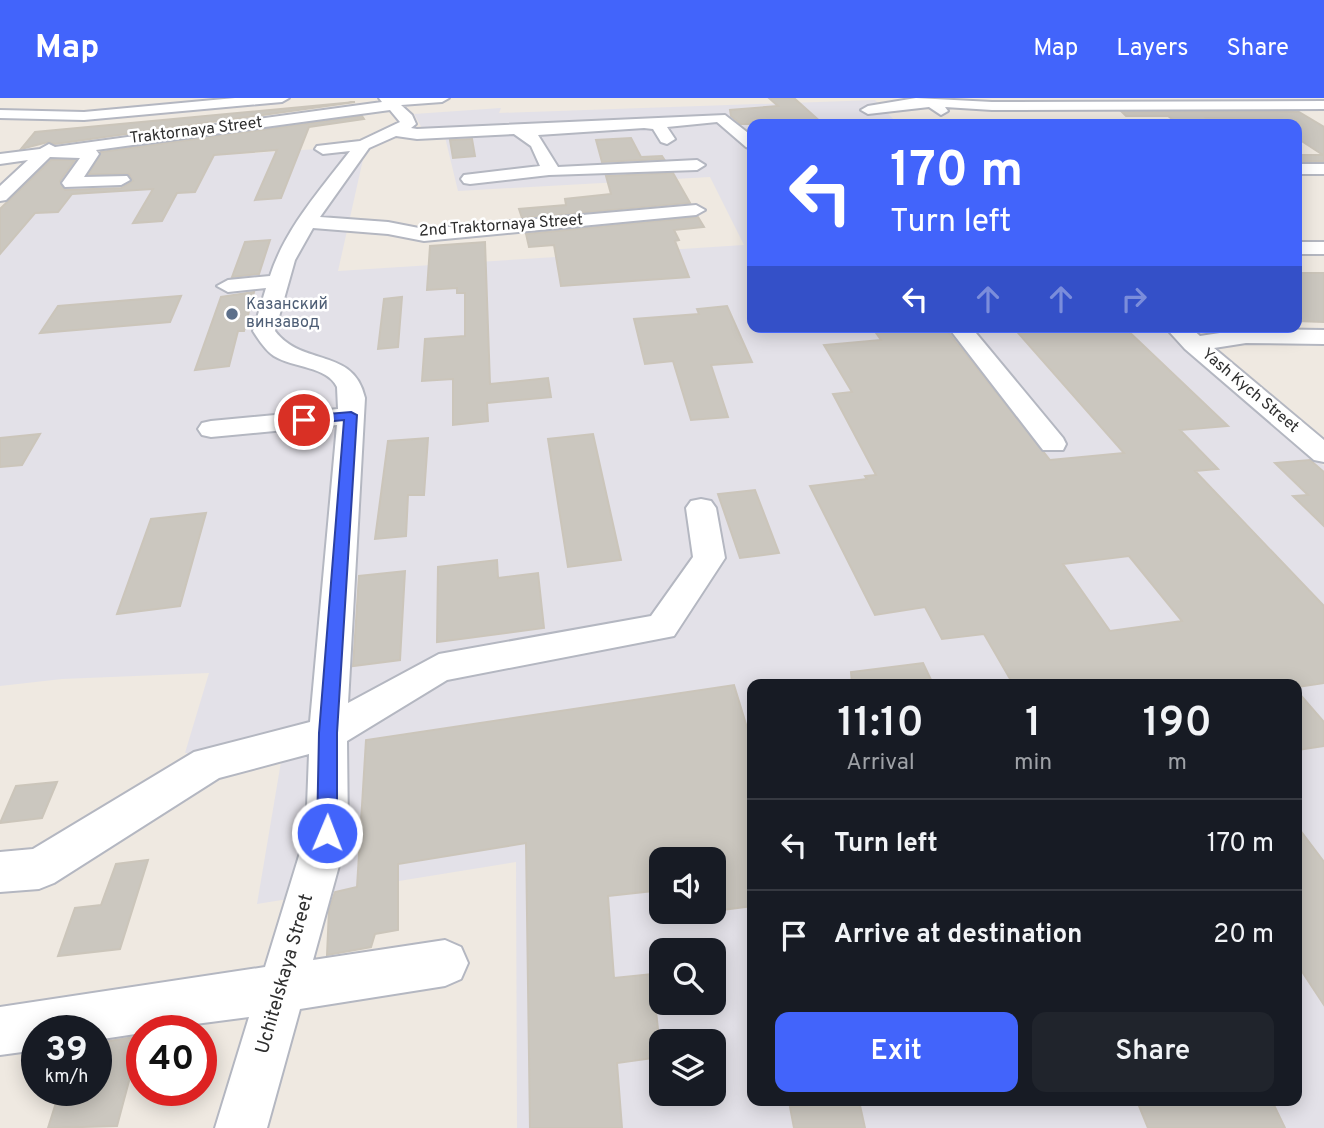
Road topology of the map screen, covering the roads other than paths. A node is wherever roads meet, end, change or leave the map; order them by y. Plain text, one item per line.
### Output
1 (282, 98) edge
2 (442, 98) edge
3 (928, 100) edge
4 (1324, 105) edge
5 (391, 109) edge
6 (868, 110) dead end
7 (0, 114) edge
8 (84, 116) junction
9 (949, 119) edge
10 (654, 124) junction
11 (522, 131) junction
12 (667, 139) dead end
13 (747, 139) edge
14 (363, 145) junction
15 (516, 148) dead end
16 (323, 149) dead end
17 (47, 154) junction
18 (498, 158) dead end
19 (545, 158) junction
20 (0, 159) edge
21 (697, 165) dead end
22 (1302, 169) edge
23 (1324, 169) edge
24 (470, 179) dead end
25 (121, 180) dead end
26 (2, 194) edge
27 (696, 209) dead end
28 (308, 210) junction
29 (1302, 248) edge
30 (1324, 248) edge
31 (278, 281) junction
32 (229, 286) dead end
33 (964, 333) edge
34 (1185, 335) edge
35 (1324, 337) edge
36 (351, 415) junction
37 (211, 429) dead end
38 (1053, 444) dead end
39 (1324, 454) edge
40 (702, 508) dead end
41 (328, 733) junction
42 (0, 872) edge
43 (445, 963) dead end
44 (279, 991) junction
45 (0, 1031) edge
46 (241, 1128) edge

1 - 8 street
2 - 5 street
3 - 4 street
3 - 6 street
3 - 9 street
5 - 11 street
5 - 14 street, Uchitelskaya Street
5 - 17 street, Traktornaya Street
7 - 8 street
8 - 17 street
10 - 11 street
10 - 12 street
10 - 13 street
11 - 19 street
14 - 16 street
14 - 28 street, Uchitelskaya Street
15 - 19 street
17 - 20 street, Traktornaya Street
17 - 25 street
17 - 26 street
18 - 19 street
19 - 21 street
19 - 24 street
22 - 23 street
27 - 28 street, 2nd Traktornaya Street
28 - 31 street, Uchitelskaya Street
29 - 30 street
31 - 32 street
31 - 36 street, Uchitelskaya Street
33 - 38 street
34 - 35 street
34 - 39 street, Yash Kych Street
36 - 37 street
36 - 41 street, Uchitelskaya Street
40 - 41 street
41 - 42 street
41 - 44 street, Uchitelskaya Street
43 - 44 street
44 - 45 street
44 - 46 street, Uchitelskaya Street

